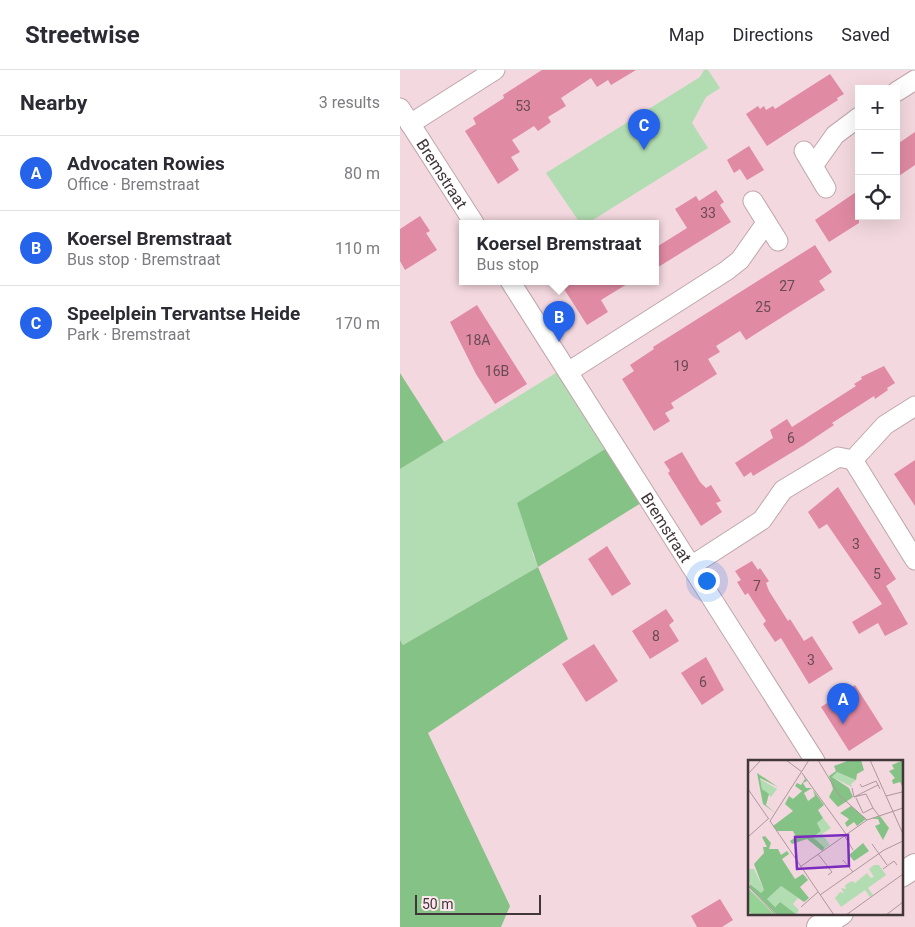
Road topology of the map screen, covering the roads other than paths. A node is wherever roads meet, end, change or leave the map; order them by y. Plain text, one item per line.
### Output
1 (495, 70) edge
2 (915, 80) edge
3 (900, 89) edge
4 (400, 108) edge
5 (855, 120) edge
6 (410, 124) junction
7 (826, 188) dead end
8 (754, 201) dead end
9 (472, 220) edge
10 (766, 223) junction
11 (778, 241) dead end
12 (513, 285) edge
13 (568, 372) junction
14 (915, 406) edge
15 (853, 460) junction
16 (915, 560) edge
17 (691, 566) junction
18 (814, 760) edge
19 (915, 866) edge
20 (902, 874) edge
21 (839, 914) edge
22 (819, 927) edge

1 - 6 street, Bremstraat
2 - 3 street
4 - 6 street, Bremstraat
5 - 7 street
6 - 9 street, Bremstraat
8 - 10 street
10 - 11 street
10 - 13 street
12 - 13 street, Bremstraat
13 - 17 street, Bremstraat
14 - 15 street
15 - 16 street
15 - 17 street
17 - 18 street, Bremstraat
19 - 20 street
21 - 22 street

